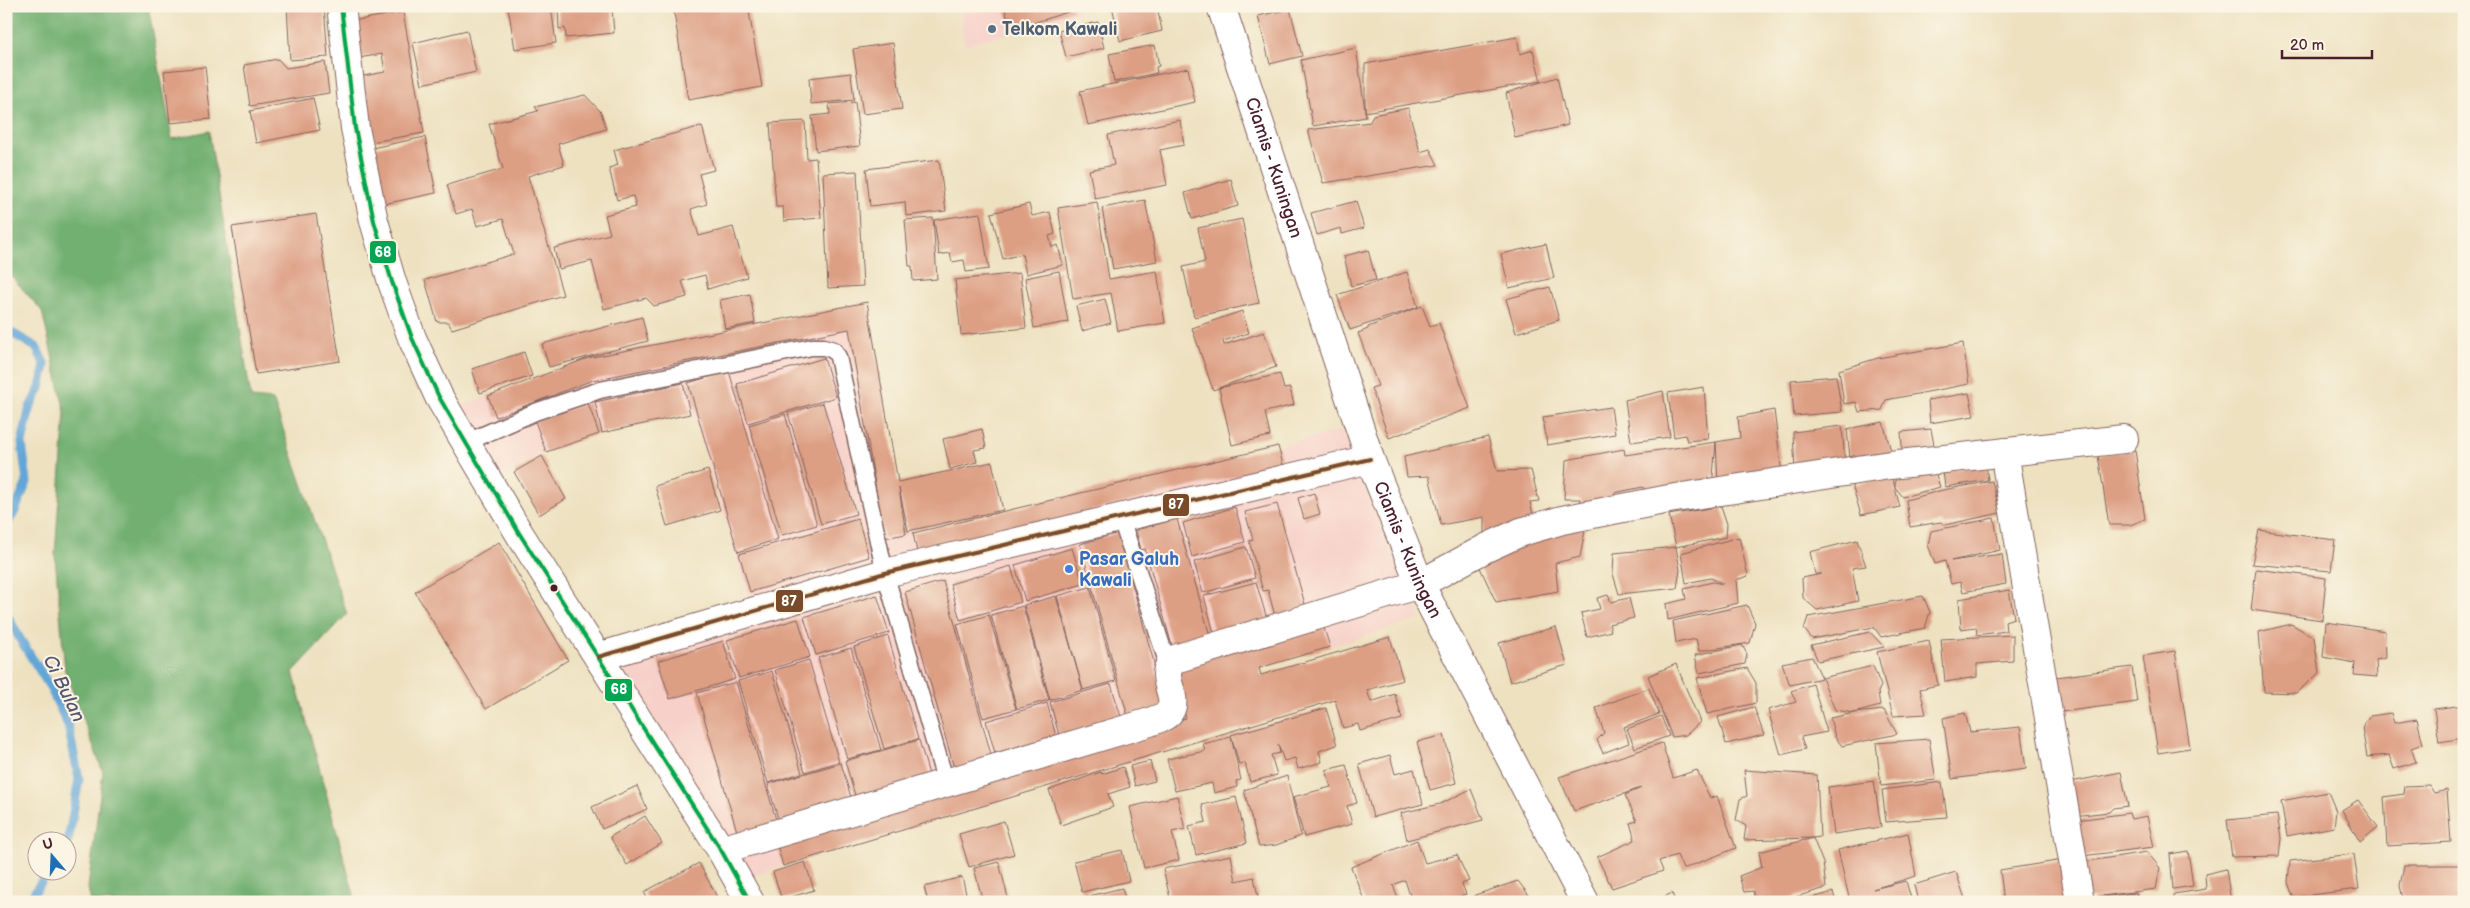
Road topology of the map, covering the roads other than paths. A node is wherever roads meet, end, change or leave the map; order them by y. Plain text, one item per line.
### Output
1 (341, 6) edge
2 (1221, 6) edge
3 (2124, 439) dead end
4 (465, 443) junction
5 (2004, 452) junction
6 (1370, 459) junction
7 (1121, 518) junction
8 (885, 573) junction
9 (1420, 584) junction
10 (598, 657) junction
11 (1168, 665) junction
12 (946, 783) junction
13 (722, 850) junction
14 (750, 902) edge
15 (1585, 902) edge
16 (2080, 902) edge

1 - 4 main road
2 - 6 main road, Ciamis - Kuningan
3 - 5 main road
4 - 8 lane
4 - 10 main road
5 - 9 main road
5 - 16 main road
6 - 7 main road
6 - 9 main road, Ciamis - Kuningan
7 - 8 main road
7 - 11 lane
8 - 10 main road
8 - 12 lane
9 - 11 main road
9 - 15 main road, Ciamis - Kuningan
10 - 13 main road
11 - 12 main road
12 - 13 main road
13 - 14 main road

